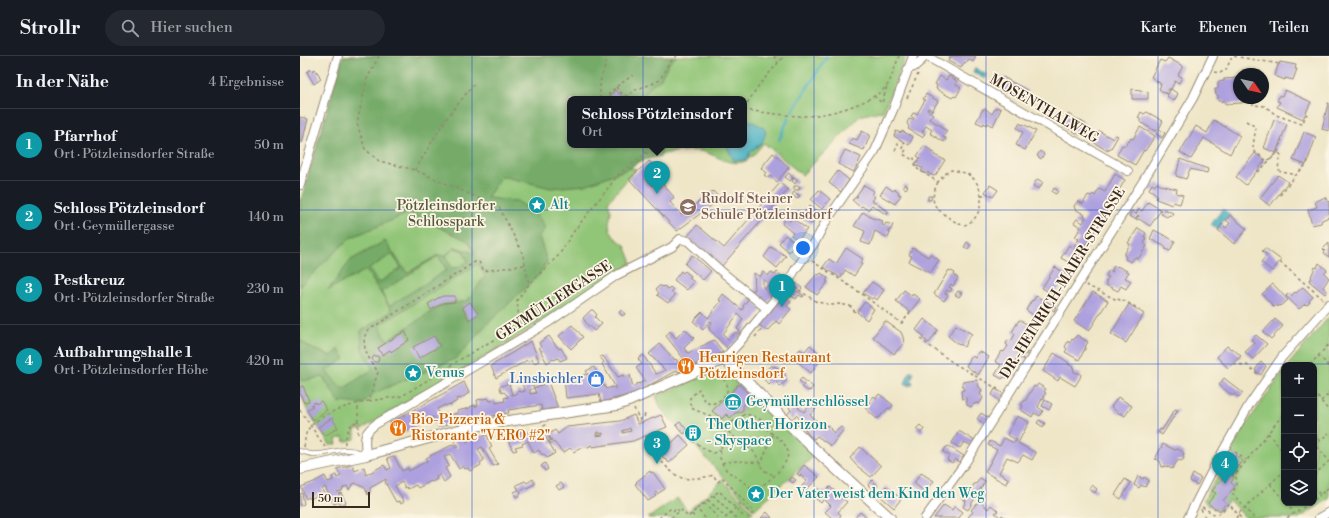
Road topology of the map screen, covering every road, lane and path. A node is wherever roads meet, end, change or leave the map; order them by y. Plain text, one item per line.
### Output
1 (338, 56) edge
2 (378, 56) edge
3 (608, 56) edge
4 (677, 56) edge
5 (774, 56) edge
6 (784, 56) edge
7 (899, 56) edge
8 (913, 56) edge
9 (926, 56) edge
10 (1213, 56) edge
11 (778, 63) junction
12 (1280, 64) dead end
13 (908, 69) junction
14 (1207, 70) junction
15 (633, 75) dead end
16 (474, 84) dead end
17 (887, 86) junction
18 (616, 87) junction
19 (600, 96) edge
20 (608, 96) edge
21 (624, 96) edge
22 (626, 96) edge
23 (874, 96) junction
24 (882, 103) junction
25 (747, 104) edge
26 (1253, 104) edge
27 (886, 106) dead end
28 (747, 109) edge
29 (1307, 114) dead end
30 (1246, 121) dead end
31 (900, 139) dead end
32 (1282, 140) dead end
33 (904, 142) dead end
34 (647, 148) edge
35 (670, 148) edge
36 (902, 149) dead end
37 (906, 150) dead end
38 (895, 152) dead end
39 (1278, 152) junction
40 (646, 154) junction
41 (1308, 159) dead end
42 (303, 167) edge
43 (415, 170) junction
44 (1128, 171) dead end
45 (1258, 172) dead end
46 (1296, 175) junction
47 (938, 182) junction
48 (300, 185) edge
49 (986, 193) dead end
50 (1280, 195) dead end
51 (981, 196) junction
52 (810, 260) dead end
53 (1280, 262) dead end
54 (524, 265) junction
55 (529, 284) junction
56 (1086, 285) dead end
57 (792, 286) dead end
58 (1329, 304) edge
59 (1139, 309) dead end
60 (767, 310) junction
61 (912, 310) dead end
62 (856, 314) dead end
63 (920, 339) dead end
64 (1329, 344) edge
65 (1318, 356) junction
66 (724, 359) junction
67 (1313, 362) edge
68 (1325, 363) junction
69 (1234, 364) dead end
70 (1329, 365) edge
71 (1329, 368) edge
72 (723, 379) dead end
73 (1266, 381) junction
74 (1329, 394) edge
75 (1317, 395) edge
76 (1008, 396) junction
77 (631, 400) junction
78 (1321, 400) junction
79 (369, 401) junction
80 (358, 404) junction
81 (300, 410) edge
82 (1329, 411) edge
83 (646, 413) dead end
84 (1281, 417) edge
85 (639, 419) junction
86 (358, 421) junction
87 (641, 423) dead end
88 (541, 426) dead end
89 (311, 427) junction
90 (724, 428) junction
91 (728, 432) junction
92 (1268, 433) junction
93 (1329, 433) edge
94 (358, 435) dead end
95 (773, 435) junction
96 (646, 436) dead end
97 (657, 436) dead end
98 (690, 436) dead end
99 (1317, 438) edge
100 (551, 440) dead end
101 (647, 440) junction
102 (1320, 441) junction
103 (1317, 443) edge
104 (345, 444) dead end
105 (304, 447) dead end
106 (325, 447) dead end
107 (1317, 447) edge
108 (1281, 449) edge
109 (721, 450) junction
110 (300, 451) edge
111 (1235, 452) dead end
112 (366, 455) junction
113 (1246, 460) junction
114 (722, 463) junction
115 (759, 464) junction
116 (300, 469) edge
117 (1317, 472) edge
118 (775, 475) junction
119 (1281, 475) edge
120 (1270, 484) junction
121 (1329, 487) edge
122 (722, 488) dead end
123 (1317, 490) edge
124 (719, 491) junction
125 (1320, 494) junction
126 (714, 495) junction
127 (1281, 497) edge
128 (1317, 497) edge
129 (708, 500) junction
130 (704, 503) junction
131 (1198, 506) junction
132 (1288, 506) edge
133 (1305, 506) edge
134 (1245, 507) junction
135 (736, 508) junction
136 (697, 509) junction
137 (679, 512) junction
138 (749, 512) dead end
139 (1329, 512) edge
140 (730, 513) junction
141 (1294, 513) junction
142 (692, 514) junction
143 (1238, 515) junction
144 (744, 517) dead end
145 (1205, 517) edge
146 (659, 518) edge
147 (672, 518) edge
148 (687, 518) edge
149 (695, 518) edge
150 (705, 518) edge
151 (718, 518) edge
152 (726, 518) edge
153 (736, 518) edge
154 (747, 518) edge
155 (890, 518) edge
156 (925, 518) edge
157 (1188, 518) edge
158 (1236, 518) edge
159 (1241, 518) edge
160 (1254, 518) edge
161 (1287, 518) edge
162 (1319, 518) edge

1 - 42 street
2 - 43 path
3 - 19 path
4 - 22 path
5 - 11 path
6 - 11 path
7 - 17 path
8 - 13 street
9 - 13 street, MOSENTHALWEG
9 - 44 street, MOSENTHALWEG
10 - 14 street, DR.-HEINRICH-MAIER-STRASSE
11 - 25 path
12 - 14 path
13 - 60 street
14 - 76 street, DR.-HEINRICH-MAIER-STRASSE
15 - 18 path
16 - 43 path
17 - 23 path
17 - 24 path
18 - 20 path
18 - 21 path
23 - 24 path
23 - 28 path
24 - 27 path
26 - 29 path
30 - 39 path
31 - 38 path
32 - 39 path
33 - 36 path
34 - 40 path
35 - 40 path
37 - 47 path
39 - 45 path
39 - 46 path
40 - 55 path
41 - 46 path
42 - 48 street
43 - 54 path
46 - 50 path
47 - 51 path
47 - 51 path
49 - 51 path
52 - 61 path
53 - 58 path
54 - 55 path
54 - 79 path
55 - 79 path
56 - 59 path
57 - 62 path
58 - 73 street
60 - 66 street
60 - 112 street, GEYMÜLLERGASSE
63 - 76 path
64 - 65 path
65 - 67 path
65 - 68 path
66 - 77 street
66 - 155 street
68 - 70 path
68 - 71 path
69 - 73 path
72 - 90 path
73 - 131 street
74 - 78 path
75 - 78 path
76 - 156 street, DR.-HEINRICH-MAIER-STRASSE
77 - 85 path
77 - 112 street
78 - 82 path
79 - 80 path
80 - 86 path
80 - 89 path
81 - 89 path
83 - 85 path
84 - 92 path
85 - 87 path
86 - 94 path
86 - 104 path
88 - 100 path
89 - 105 path
89 - 106 path
90 - 91 path
90 - 95 path
91 - 109 path
91 - 115 path
92 - 108 path
92 - 113 path
93 - 102 path
95 - 115 path
95 - 118 path
96 - 101 path
97 - 101 path
98 - 109 path
99 - 102 path
101 - 154 path
102 - 103 path
107 - 117 path
109 - 114 path
110 - 112 lane
111 - 113 path
112 - 116 street
113 - 134 path
114 - 115 path
114 - 118 path
115 - 118 path
119 - 120 path
120 - 127 path
120 - 134 path
121 - 125 path
122 - 124 path
123 - 125 path
124 - 126 path
124 - 135 path
125 - 128 path
126 - 129 path
126 - 140 path
129 - 130 path
129 - 152 path
130 - 136 path
130 - 151 path
131 - 143 path
131 - 145 path
131 - 157 street
132 - 141 path
133 - 141 path
134 - 143 path
134 - 160 path
135 - 138 path
135 - 140 path
135 - 144 path
136 - 142 path
136 - 150 path
137 - 146 path
137 - 147 path
137 - 148 path
139 - 162 street
140 - 152 path
140 - 153 path
141 - 161 path
142 - 148 path
142 - 149 path
143 - 158 path
143 - 159 path

